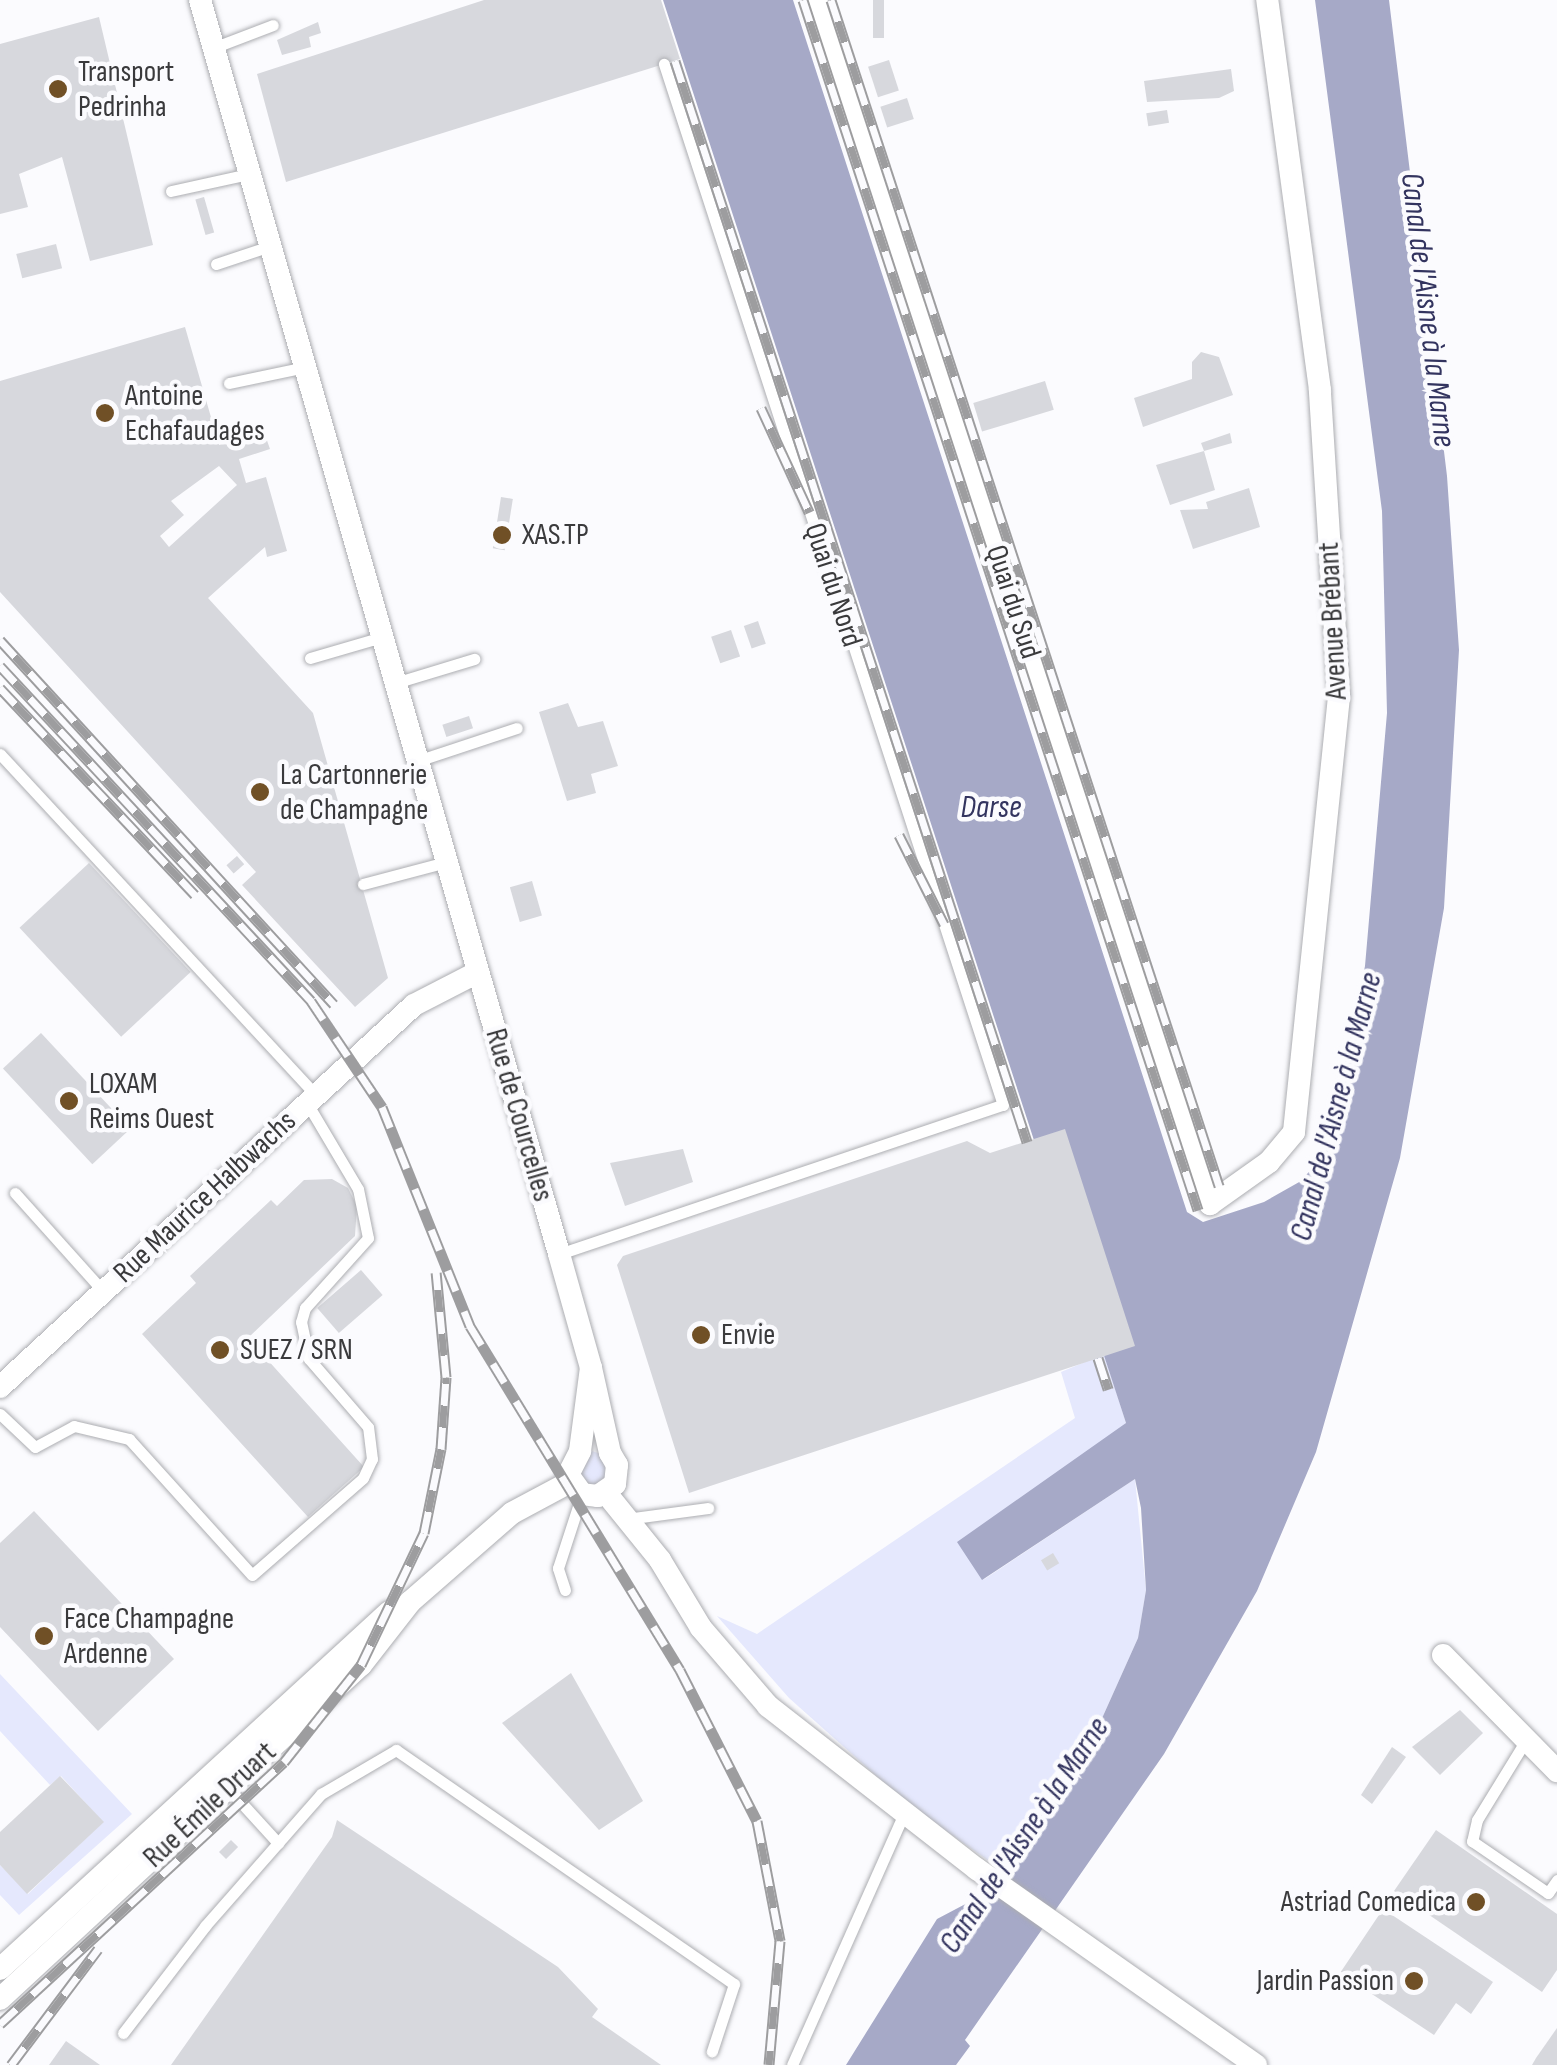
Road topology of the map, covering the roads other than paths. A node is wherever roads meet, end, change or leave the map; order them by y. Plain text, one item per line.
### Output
1 (200, 0) edge
2 (816, 0) edge
3 (1267, 0) edge
4 (273, 24) dead end
5 (213, 48) junction
6 (664, 64) dead end
7 (250, 174) junction
8 (171, 191) dead end
9 (270, 246) junction
10 (216, 264) dead end
11 (305, 367) junction
12 (229, 383) dead end
13 (382, 637) junction
14 (310, 658) dead end
15 (474, 660) dead end
16 (395, 683) junction
17 (517, 728) dead end
18 (0, 754) edge
19 (417, 761) junction
20 (446, 862) junction
21 (363, 884) dead end
22 (478, 972) junction
23 (312, 1099) junction
24 (15, 1193) dead end
25 (1210, 1204) joint
26 (558, 1254) junction
27 (103, 1292) junction
28 (591, 1368) junction
29 (0, 1387) edge
30 (0, 1414) edge
31 (580, 1451) junction
32 (610, 1454) junction
33 (576, 1488) junction
34 (606, 1493) junction
35 (708, 1508) dead end
36 (626, 1519) junction
37 (566, 1590) dead end
38 (1443, 1655) dead end
39 (1526, 1740) junction
40 (1557, 1771) edge
41 (221, 1781) junction
42 (904, 1813) junction
43 (278, 1843) junction
44 (1557, 1880) edge
45 (0, 1969) edge
46 (0, 1999) edge
47 (124, 2033) dead end
48 (712, 2052) dead end
49 (792, 2065) edge
50 (1256, 2065) edge

1 - 5 street, Rue de Courcelles
2 - 25 street, Quai du Sud
3 - 25 street, Avenue Brébant
4 - 5 lane
5 - 7 street, Rue de Courcelles
6 - 26 lane, Quai du Nord
7 - 8 lane
7 - 9 street, Rue de Courcelles
9 - 10 lane
9 - 11 street, Rue de Courcelles
11 - 12 lane
11 - 13 street, Rue de Courcelles
13 - 14 lane
13 - 16 street, Rue de Courcelles
15 - 16 lane
16 - 19 street, Rue de Courcelles
17 - 19 lane
18 - 23 lane
19 - 20 street, Rue de Courcelles
20 - 21 lane
20 - 22 street, Rue de Courcelles
22 - 23 street, Rue Maurice Halbwachs
22 - 26 street, Rue de Courcelles
23 - 27 street, Rue Maurice Halbwachs
23 - 30 lane, Rue Maurice Halbwachs
24 - 27 lane, Rue Maurice Halbwachs
26 - 28 street, Rue de Courcelles
27 - 29 street, Rue Maurice Halbwachs
28 - 31 street, Rue de Courcelles
28 - 32 street, Rue de Courcelles
31 - 32 street
31 - 33 street, Rue de Courcelles
32 - 34 street, Rue de Courcelles
33 - 34 street
33 - 37 lane
33 - 41 street, Rue Émile Druart
34 - 36 street
35 - 36 lane
36 - 42 street
38 - 39 street
39 - 40 street
39 - 44 lane
41 - 43 lane
41 - 45 street, Rue Émile Druart
41 - 46 street, Rue Émile Druart
42 - 49 lane
42 - 50 street
43 - 47 lane
43 - 48 lane

